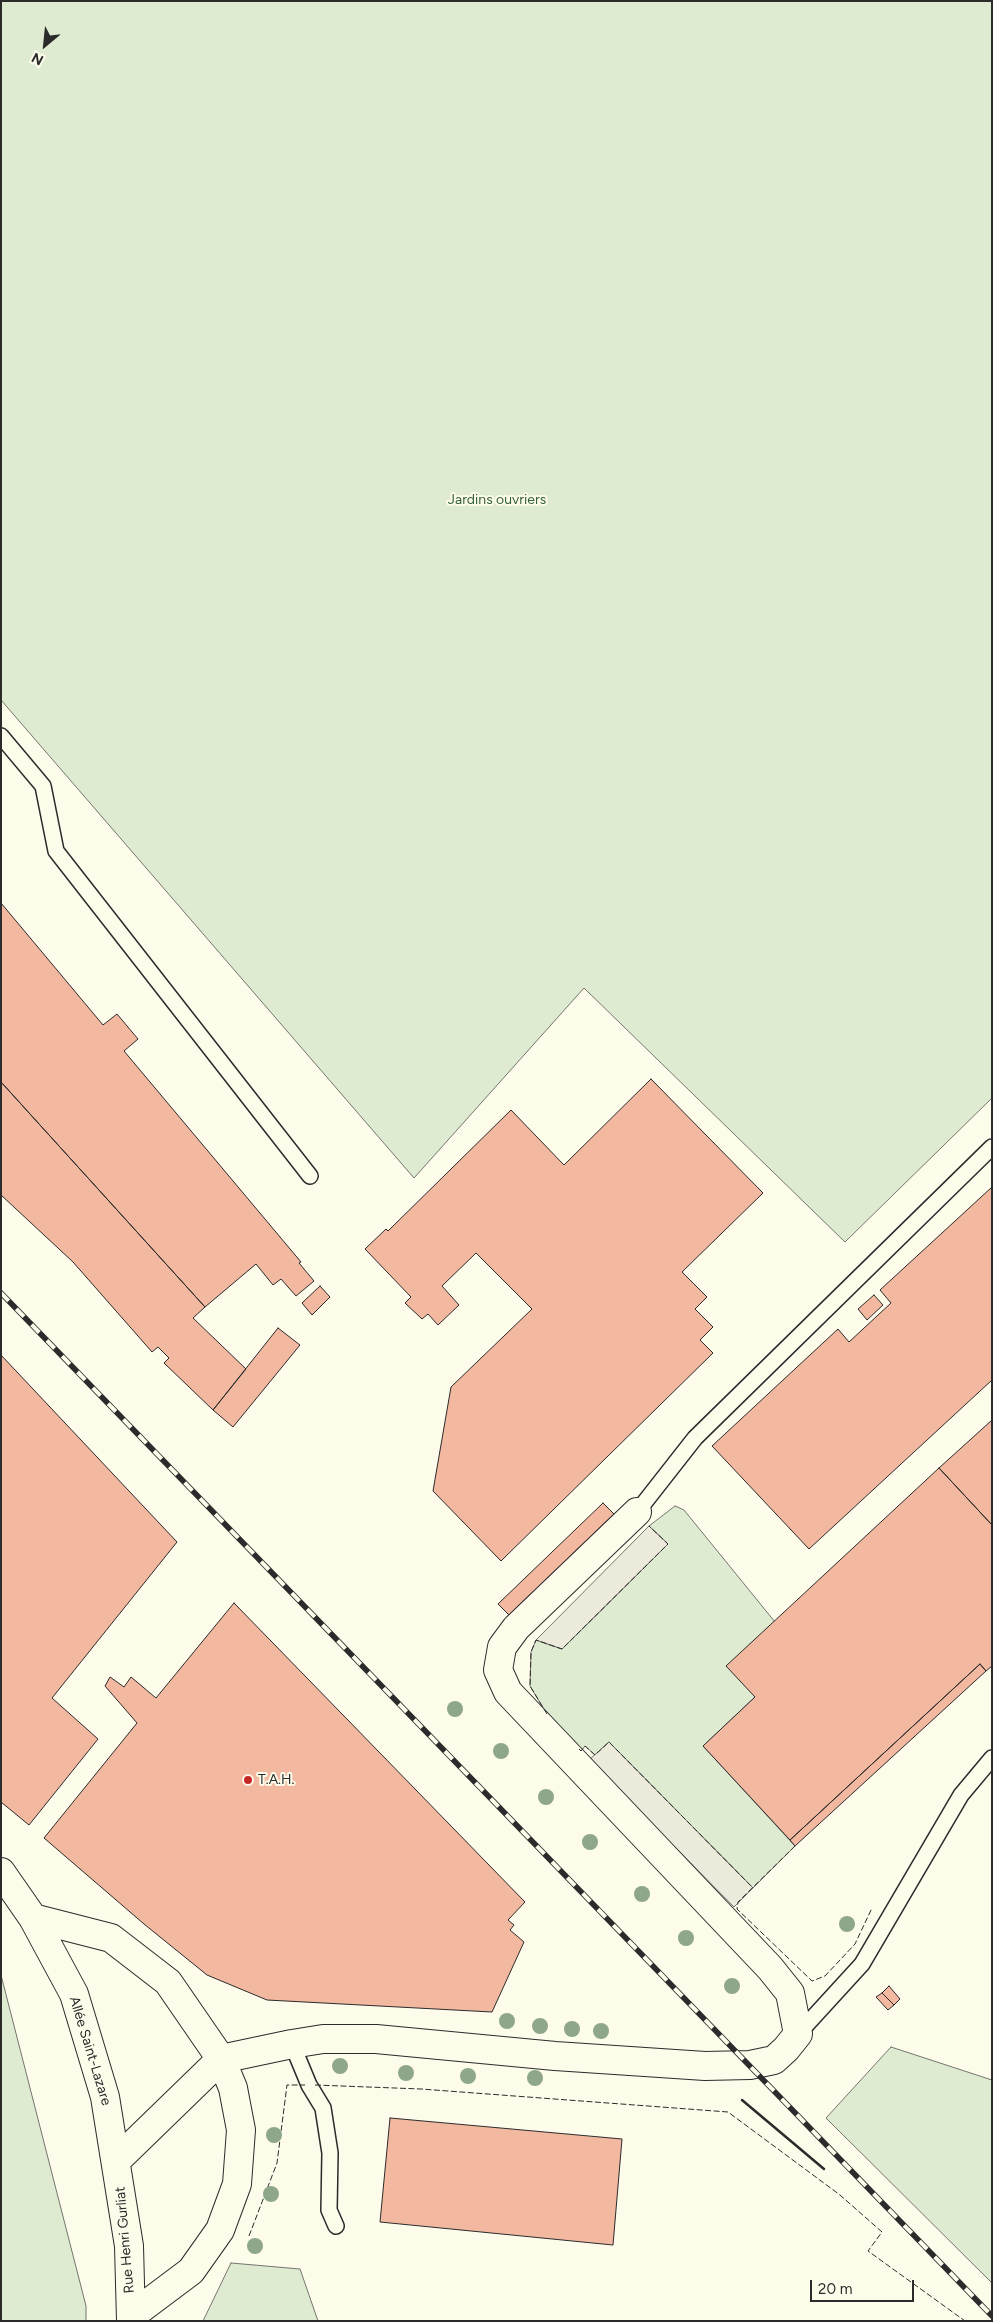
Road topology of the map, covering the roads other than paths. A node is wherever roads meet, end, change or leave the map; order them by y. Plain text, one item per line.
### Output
1 (1, 736) edge
2 (992, 1147) edge
3 (310, 1176) dead end
4 (637, 1512) joint
5 (992, 1758) edge
6 (1, 1872) edge
7 (33, 1918) junction
8 (798, 2034) junction
9 (292, 2044) junction
10 (221, 2059) junction
11 (117, 2160) junction
12 (336, 2226) dead end
13 (131, 2318) edge

1 - 3 lane
2 - 4 lane
4 - 8 street
5 - 8 lane
6 - 7 street, Allée Saint-Lazare
7 - 10 street
7 - 11 street, Allée Saint-Lazare
8 - 9 street
9 - 10 street
9 - 12 lane
10 - 11 street
10 - 13 street
11 - 13 street, Rue Henri Gurliat

